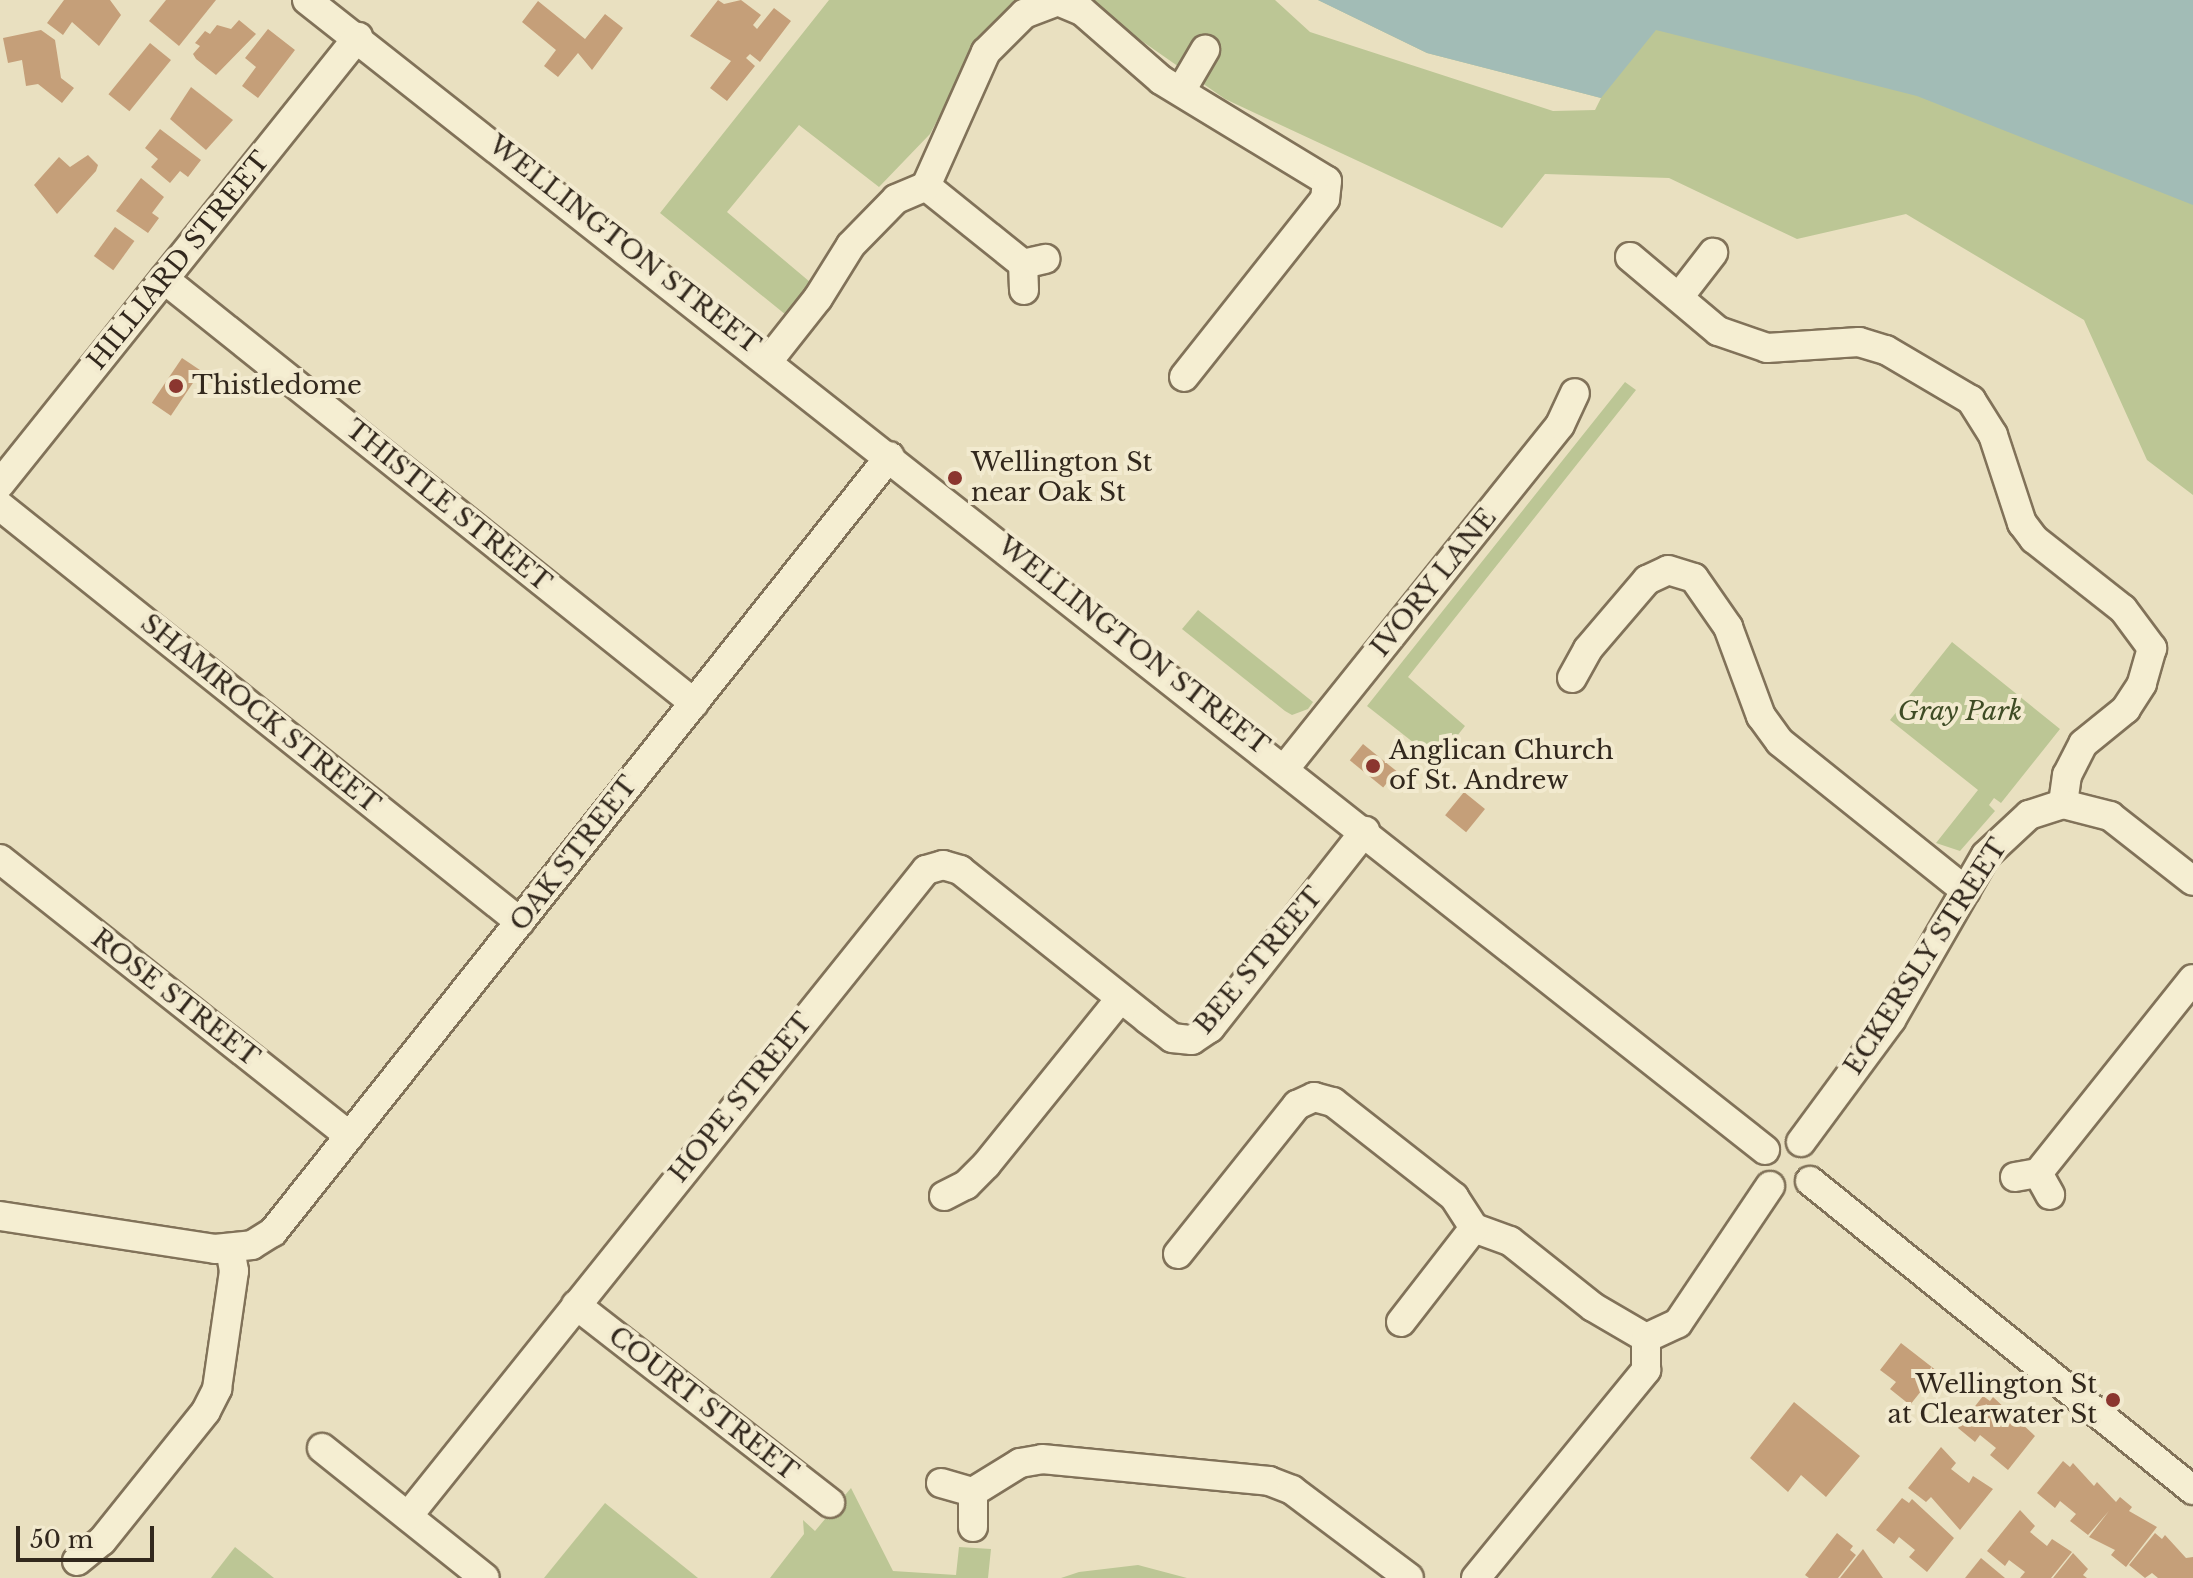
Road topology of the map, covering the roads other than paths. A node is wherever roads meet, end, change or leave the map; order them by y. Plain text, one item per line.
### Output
1 (307, 0) edge
2 (358, 37) junction
3 (1205, 50) dead end
4 (1181, 91) junction
5 (926, 186) junction
6 (1713, 253) dead end
7 (1630, 257) dead end
8 (1031, 271) dead end
9 (164, 279) junction
10 (1679, 297) junction
11 (769, 360) junction
12 (1184, 377) dead end
13 (1575, 393) dead end
14 (890, 456) junction
15 (0, 484) edge
16 (0, 506) edge
17 (1572, 678) dead end
18 (694, 703) junction
19 (1286, 767) junction
20 (2063, 804) junction
21 (1365, 831) junction
22 (0, 859) edge
23 (2193, 881) edge
24 (1966, 891) junction
25 (520, 922) junction
26 (2193, 979) edge
27 (1120, 999) junction
28 (350, 1136) junction
29 (1801, 1142) junction
30 (1765, 1150) junction
31 (1810, 1181) junction
32 (2034, 1182) dead end
33 (1770, 1186) junction
34 (944, 1196) dead end
35 (0, 1216) edge
36 (1474, 1228) junction
37 (241, 1247) junction
38 (1178, 1254) dead end
39 (576, 1305) junction
40 (1401, 1322) dead end
41 (1646, 1338) junction
42 (322, 1448) dead end
43 (941, 1483) dead end
44 (2193, 1490) edge
45 (973, 1492) junction
46 (830, 1503) dead end
47 (408, 1516) junction
48 (973, 1527) dead end
49 (77, 1561) dead end
50 (485, 1578) edge
51 (1409, 1578) edge
52 (1476, 1578) edge

1 - 2 street, WELLINGTON STREET
2 - 9 street, HILLIARD STREET
2 - 11 street, WELLINGTON STREET
3 - 4 street
4 - 5 street
4 - 12 street
5 - 8 street
5 - 11 street
6 - 10 street
7 - 10 street
9 - 15 street, HILLIARD STREET
9 - 18 street, THISTLE STREET
10 - 20 street
11 - 14 street, WELLINGTON STREET
13 - 19 street, IVORY LANE
14 - 18 street, OAK STREET
14 - 19 street, WELLINGTON STREET
16 - 25 street, SHAMROCK STREET
17 - 24 street
18 - 25 street, OAK STREET
19 - 21 street, WELLINGTON STREET
20 - 23 street
20 - 24 street, ECKERSLY STREET
21 - 27 street, BEE STREET
21 - 30 street, WELLINGTON STREET
22 - 28 street, ROSE STREET
24 - 29 street, ECKERSLY STREET
25 - 28 street, OAK STREET
26 - 32 street
27 - 34 street
27 - 39 street, HOPE STREET
28 - 37 street, OAK STREET
29 - 30 street
29 - 31 street
30 - 33 street
31 - 33 street
31 - 44 street
33 - 41 street
35 - 37 street
36 - 38 street
36 - 40 street
36 - 41 street
37 - 49 street
39 - 46 street, COURT STREET
39 - 47 street, HOPE STREET
41 - 52 street
42 - 47 street
43 - 45 street
45 - 48 street
45 - 51 street
47 - 50 street

